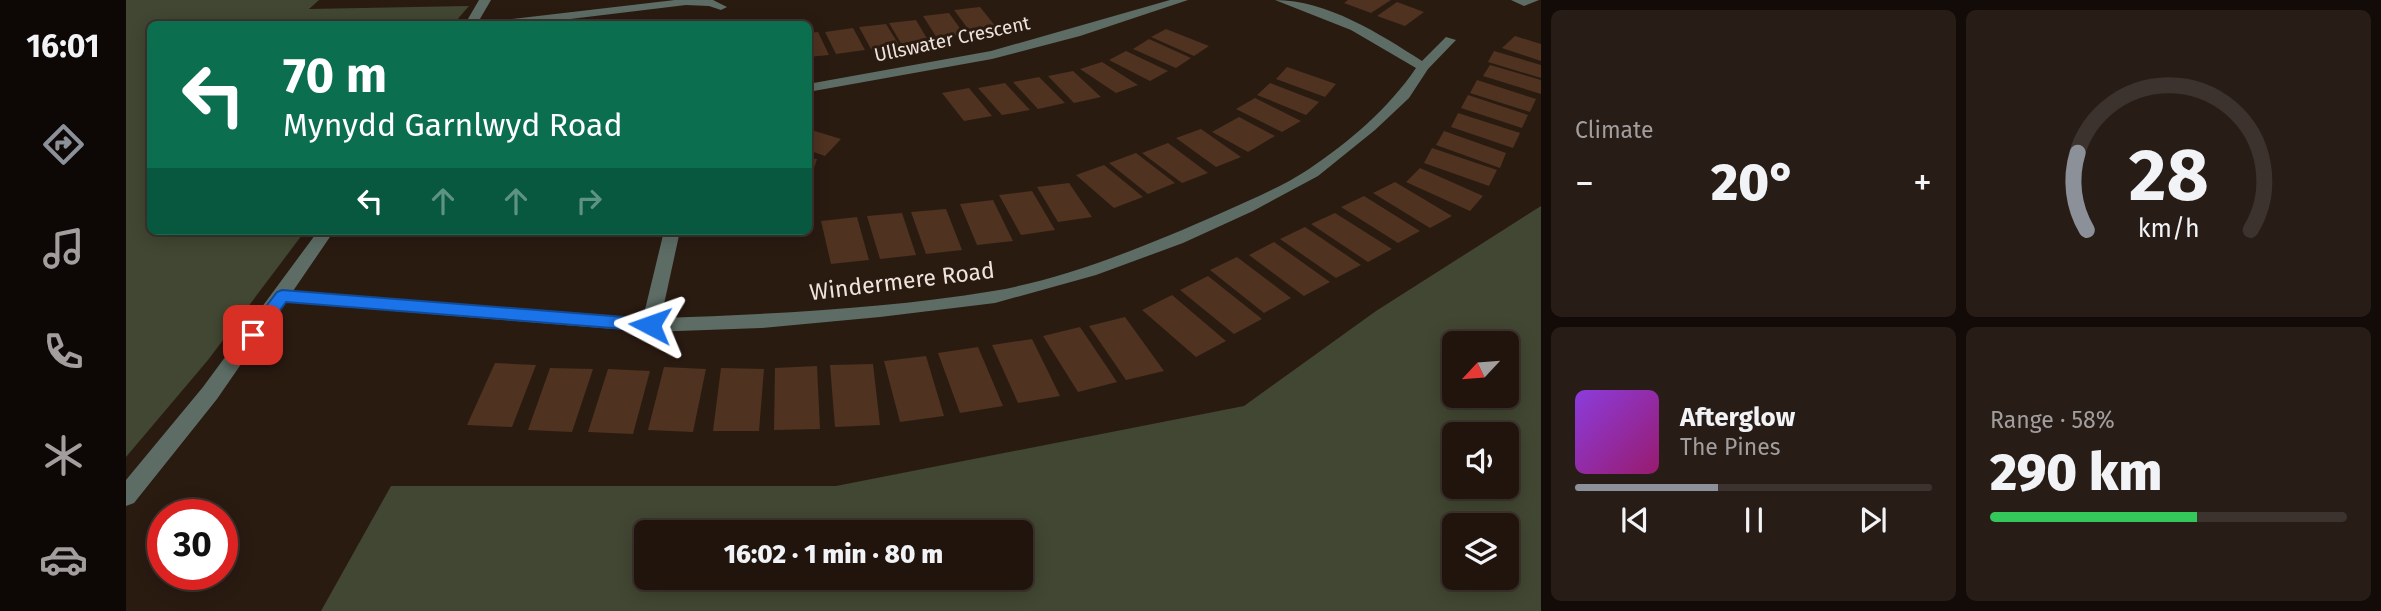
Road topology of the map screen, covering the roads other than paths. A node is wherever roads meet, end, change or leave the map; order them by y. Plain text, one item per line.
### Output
1 (485, 0) edge
2 (1182, 0) edge
3 (1281, 0) edge
4 (1517, 0) edge
5 (1533, 0) edge
6 (721, 7) dead end
7 (473, 21) edge
8 (529, 21) edge
9 (1450, 40) dead end
10 (1423, 68) junction
11 (812, 87) edge
12 (323, 235) edge
13 (670, 235) edge
14 (282, 296) junction
15 (650, 325) junction
16 (126, 496) edge

1 - 7 street
2 - 11 street, Ullswater Crescent
3 - 10 street
4 - 5 street
6 - 8 street
9 - 10 street, Windermere Road
10 - 15 street, Windermere Road
12 - 14 street
13 - 15 street
14 - 15 street, Windermere Road
14 - 16 street

